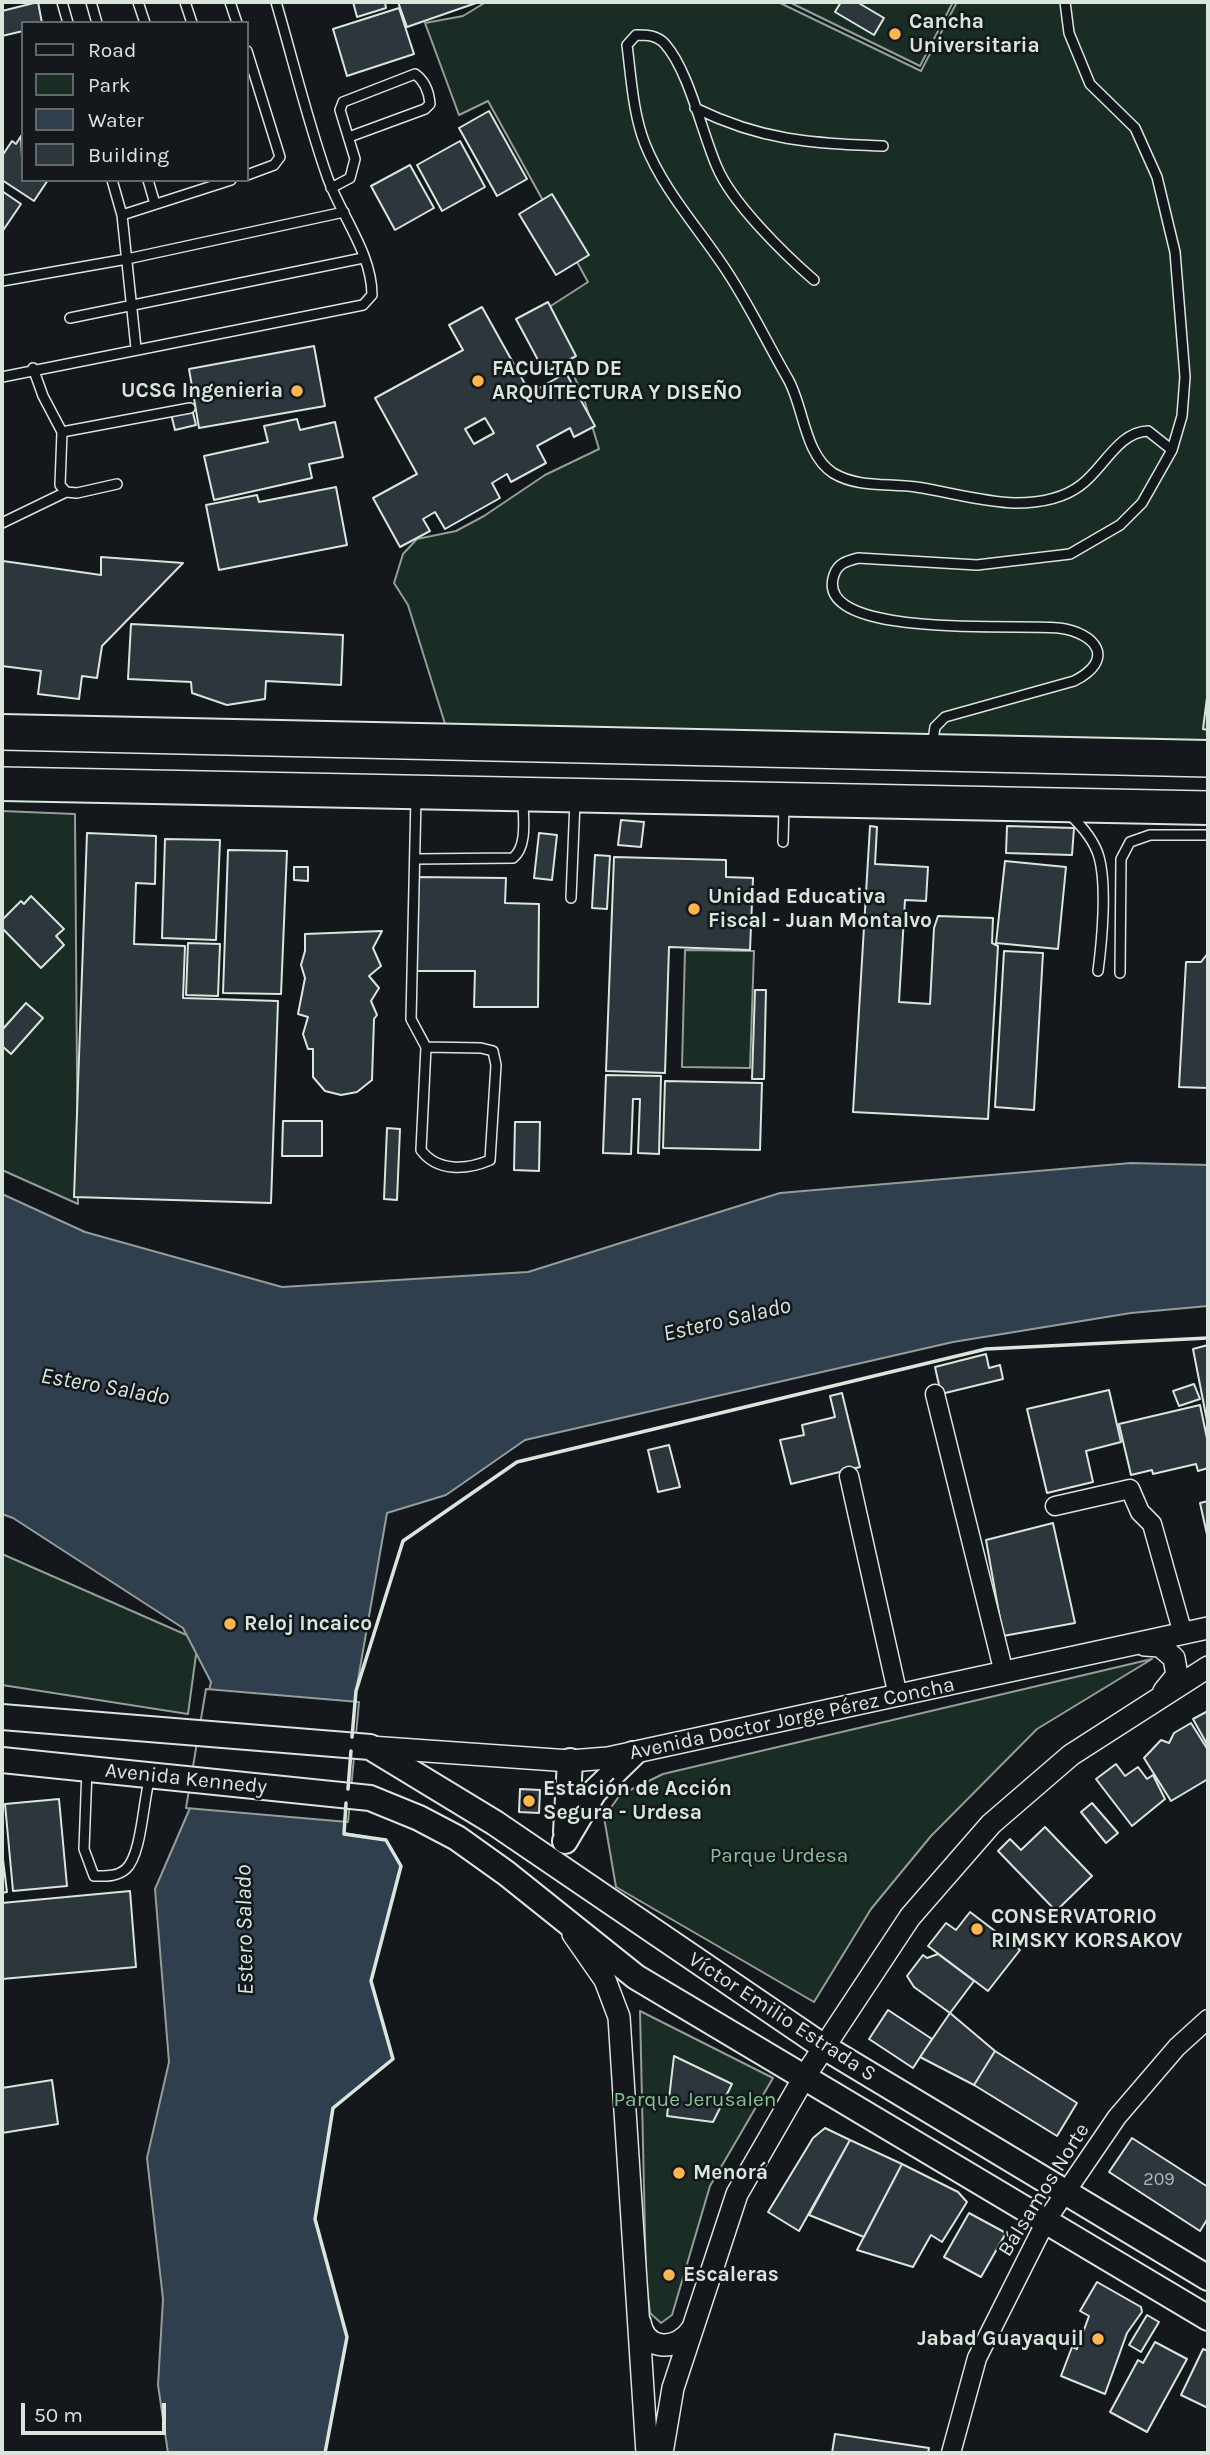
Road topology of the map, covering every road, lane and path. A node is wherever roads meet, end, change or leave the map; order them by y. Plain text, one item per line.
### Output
1 (62, 2) edge
2 (91, 2) edge
3 (138, 2) edge
4 (185, 2) edge
5 (230, 2) edge
6 (276, 2) edge
7 (1065, 2) edge
8 (67, 21) edge
9 (96, 21) edge
10 (144, 21) edge
11 (191, 21) edge
12 (236, 21) edge
13 (248, 54) edge
14 (695, 108) junction
15 (349, 137) junction
16 (883, 146) dead end
17 (248, 175) edge
18 (113, 182) edge
19 (149, 182) edge
20 (217, 182) edge
21 (197, 185) edge
22 (331, 188) junction
23 (155, 204) junction
24 (344, 212) junction
25 (122, 215) junction
26 (363, 258) junction
27 (127, 259) junction
28 (814, 280) dead end
29 (2, 281) edge
30 (131, 305) junction
31 (70, 318) dead end
32 (136, 348) junction
33 (33, 368) junction
34 (2, 375) edge
35 (190, 408) dead end
36 (62, 432) junction
37 (1172, 450) junction
38 (117, 484) dead end
39 (66, 492) junction
40 (2, 523) edge
41 (2, 729) edge
42 (2, 745) edge
43 (932, 748) junction
44 (1208, 755) edge
45 (2, 772) edge
46 (1208, 772) edge
47 (2, 786) edge
48 (416, 792) junction
49 (523, 795) junction
50 (576, 796) junction
51 (1208, 796) edge
52 (785, 801) junction
53 (1059, 805) junction
54 (1208, 810) edge
55 (1208, 835) edge
56 (783, 842) dead end
57 (416, 859) junction
58 (571, 898) dead end
59 (1120, 935) junction
60 (1102, 936) junction
61 (1098, 971) dead end
62 (1120, 973) dead end
63 (426, 1046) junction
64 (935, 1394) dead end
65 (849, 1476) dead end
66 (1055, 1506) dead end
67 (1208, 1628) edge
68 (1183, 1634) junction
69 (1115, 1649) junction
70 (1208, 1667) edge
71 (1004, 1673) junction
72 (1160, 1695) junction
73 (898, 1696) junction
74 (2, 1717) edge
75 (366, 1746) junction
76 (633, 1754) junction
77 (2, 1760) edge
78 (570, 1761) junction
79 (87, 1768) junction
80 (150, 1776) junction
81 (370, 1798) joint
82 (565, 1841) junction
83 (559, 1867) junction
84 (552, 1912) junction
85 (1208, 2019) edge
86 (824, 2047) junction
87 (806, 2076) junction
88 (1066, 2194) junction
89 (1046, 2221) junction
90 (1208, 2278) edge
91 (639, 2317) junction
92 (1208, 2318) edge
93 (693, 2326) junction
94 (648, 2453) edge
95 (663, 2453) edge
96 (951, 2453) edge

1 - 8 lane
2 - 9 lane
3 - 10 lane
4 - 11 lane
5 - 12 lane
6 - 22 lane
7 - 37 lane
13 - 17 lane
14 - 16 lane
14 - 28 lane
14 - 37 lane
15 - 15 lane
15 - 22 lane
18 - 25 lane
19 - 23 lane
20 - 21 lane
21 - 23 lane
22 - 24 lane
23 - 25 lane
24 - 26 lane
24 - 27 lane
25 - 27 lane
26 - 30 lane
26 - 32 lane
27 - 29 lane
27 - 30 lane
30 - 31 lane
30 - 32 lane
32 - 33 lane
33 - 34 lane
33 - 36 lane
35 - 36 lane
36 - 39 lane
37 - 43 lane
38 - 39 lane
39 - 40 lane
41 - 43 main road
42 - 46 lane
43 - 44 main road
45 - 51 lane
47 - 48 main road
48 - 49 main road
48 - 57 lane
49 - 50 main road
49 - 57 lane
50 - 52 main road
50 - 58 lane
52 - 53 main road
52 - 56 lane
53 - 54 main road
53 - 60 lane
55 - 59 lane
57 - 63 lane
59 - 60 lane
59 - 62 lane
60 - 61 lane
63 - 63 lane
64 - 71 street
65 - 73 street
66 - 68 street
67 - 68 street, Avenida Doctor Jorge Pérez Concha
68 - 69 street, Avenida Doctor Jorge Pérez Concha
69 - 71 street, Avenida Doctor Jorge Pérez Concha
69 - 72 street
70 - 72 street
71 - 73 street, Avenida Doctor Jorge Pérez Concha
72 - 86 street
73 - 76 street, Avenida Doctor Jorge Pérez Concha
74 - 75 main road, Avenida Kennedy
75 - 78 street, Avenida Doctor Jorge Pérez Concha
75 - 83 main road, Víctor Emilio Estrada S
76 - 78 street, Avenida Doctor Jorge Pérez Concha
76 - 82 main road
77 - 79 main road, Avenida Kennedy
78 - 82 main road
79 - 80 main road, Avenida Kennedy
79 - 80 lane
80 - 81 main road, Avenida Kennedy
81 - 84 main road, Víctor Emilio Estrada S
82 - 83 main road
83 - 86 main road, Víctor Emilio Estrada S
84 - 87 main road, Víctor Emilio Estrada S
84 - 91 street
85 - 88 street, Bálsamos Norte
86 - 87 street
86 - 88 main road, Víctor Emilio Estrada S
87 - 89 main road, Víctor Emilio Estrada S
87 - 93 street
88 - 89 street, Bálsamos Norte
88 - 90 main road, Víctor Emilio Estrada S
89 - 92 main road, Víctor Emilio Estrada S
89 - 96 street, Bálsamos Norte
91 - 93 street
91 - 94 street
93 - 95 street

